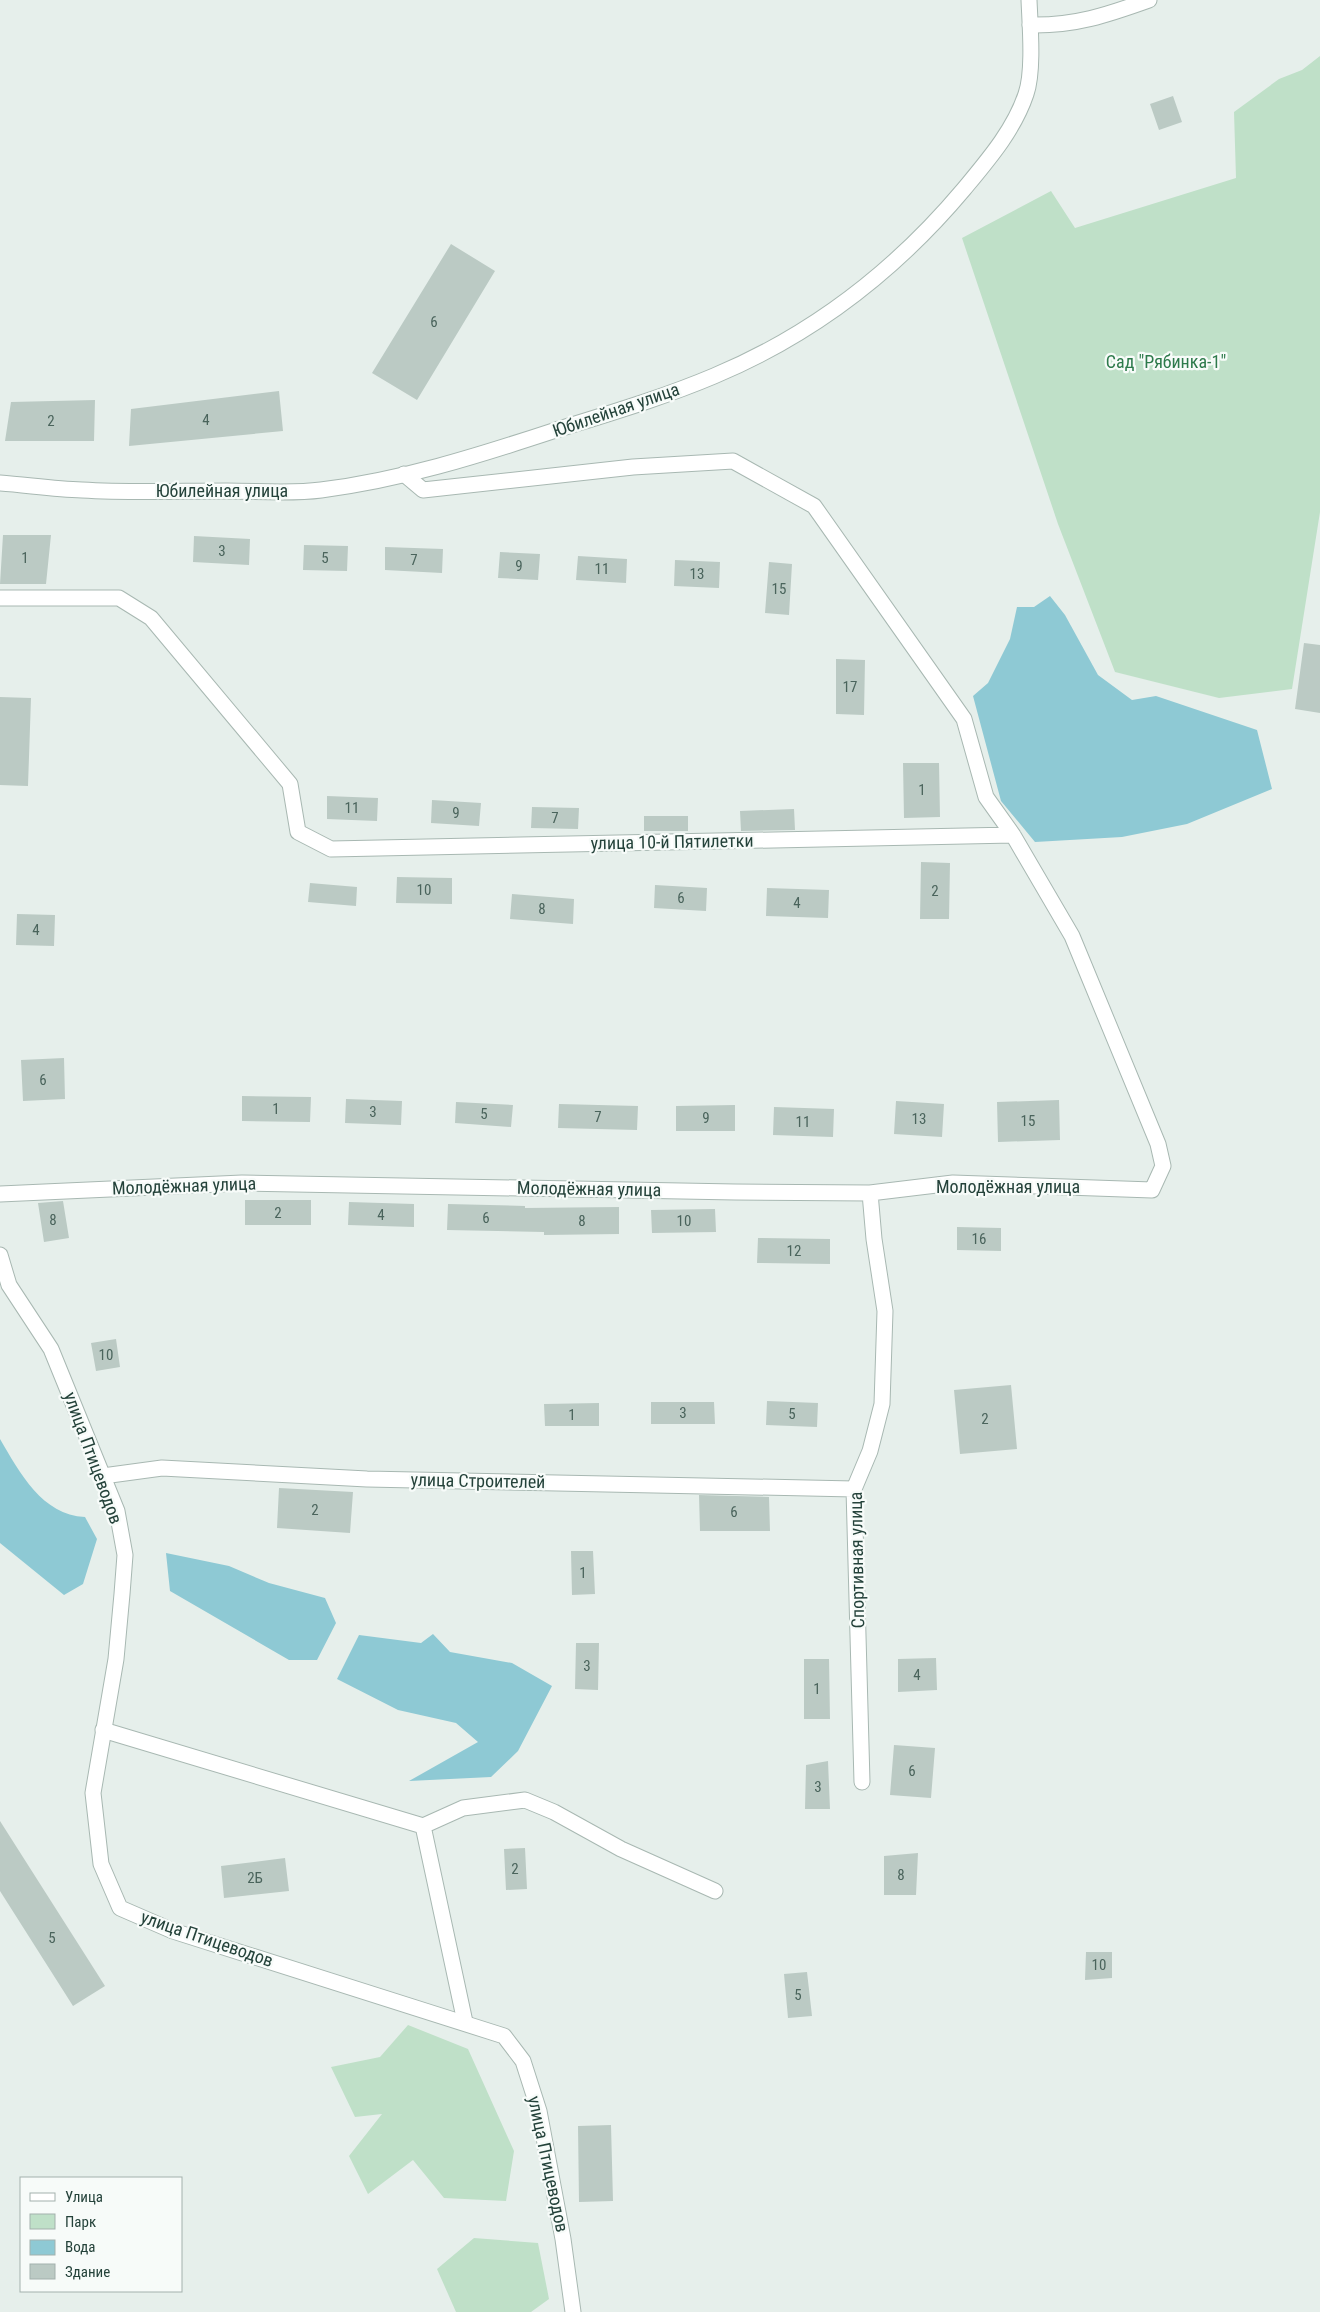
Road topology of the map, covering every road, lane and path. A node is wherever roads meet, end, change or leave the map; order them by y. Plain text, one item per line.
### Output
1 (1029, 0) edge
2 (1149, 0) edge
3 (1030, 25) junction
4 (404, 474) junction
5 (0, 483) edge
6 (0, 598) edge
7 (1013, 835) junction
8 (870, 1193) junction
9 (0, 1194) edge
10 (0, 1255) edge
11 (103, 1476) junction
12 (854, 1489) junction
13 (102, 1730) junction
14 (862, 1782) dead end
15 (422, 1826) junction
16 (714, 1891) dead end
17 (465, 2022) junction
18 (573, 2312) edge

1 - 3 street, Юбилейная улица
2 - 3 street
3 - 4 street, Юбилейная улица
4 - 5 street, Юбилейная улица
4 - 7 street
6 - 7 street, улица 10-й Пятилетки
7 - 8 street, Молодёжная улица
8 - 9 street, Молодёжная улица
8 - 12 street, Спортивная улица
10 - 11 street, улица Птицеводов
11 - 12 street, улица Строителей
11 - 13 street, улица Птицеводов
12 - 14 street, Спортивная улица
13 - 15 street
13 - 17 street, улица Птицеводов
15 - 16 street
15 - 17 street
17 - 18 street, улица Птицеводов

